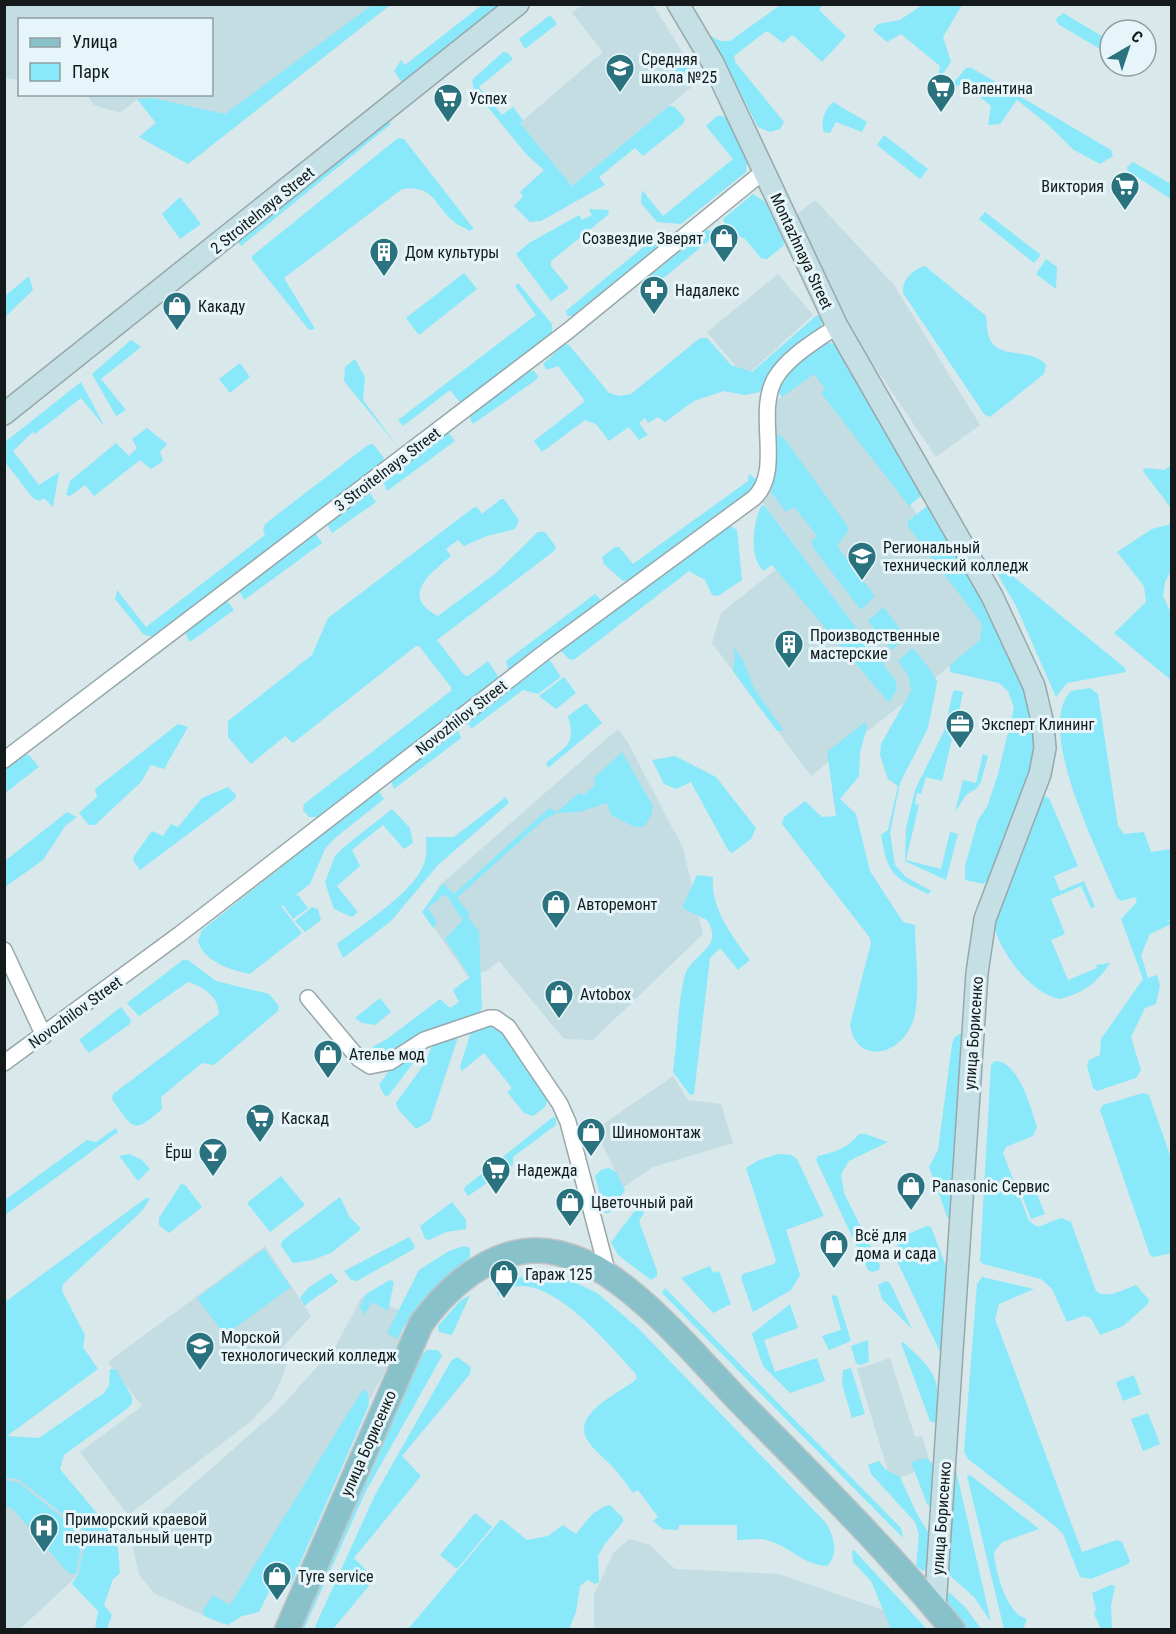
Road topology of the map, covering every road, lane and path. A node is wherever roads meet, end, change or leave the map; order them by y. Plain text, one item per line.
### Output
1 (518, 4) edge
2 (678, 4) edge
3 (764, 171) junction
4 (837, 326) junction
5 (4, 414) edge
6 (934, 494) joint
7 (4, 760) edge
8 (4, 951) edge
9 (308, 999) dead end
10 (44, 1036) junction
11 (4, 1063) edge
12 (608, 1274) junction
13 (935, 1608) junction
14 (287, 1629) edge
15 (953, 1629) edge

1 - 5 main road, 2 Stroitelnaya Street
2 - 3 main road, Montazhnaya Street
3 - 4 main road, Montazhnaya Street
3 - 7 street, 3 Stroitelnaya Street
4 - 6 main road, Montazhnaya Street
4 - 10 street, Novozhilov Street
6 - 13 main road, улица Борисенко
8 - 10 street
9 - 12 street
10 - 11 street, Novozhilov Street
12 - 13 main road, улица Борисенко
12 - 14 main road, улица Борисенко
13 - 15 main road, улица Борисенко

